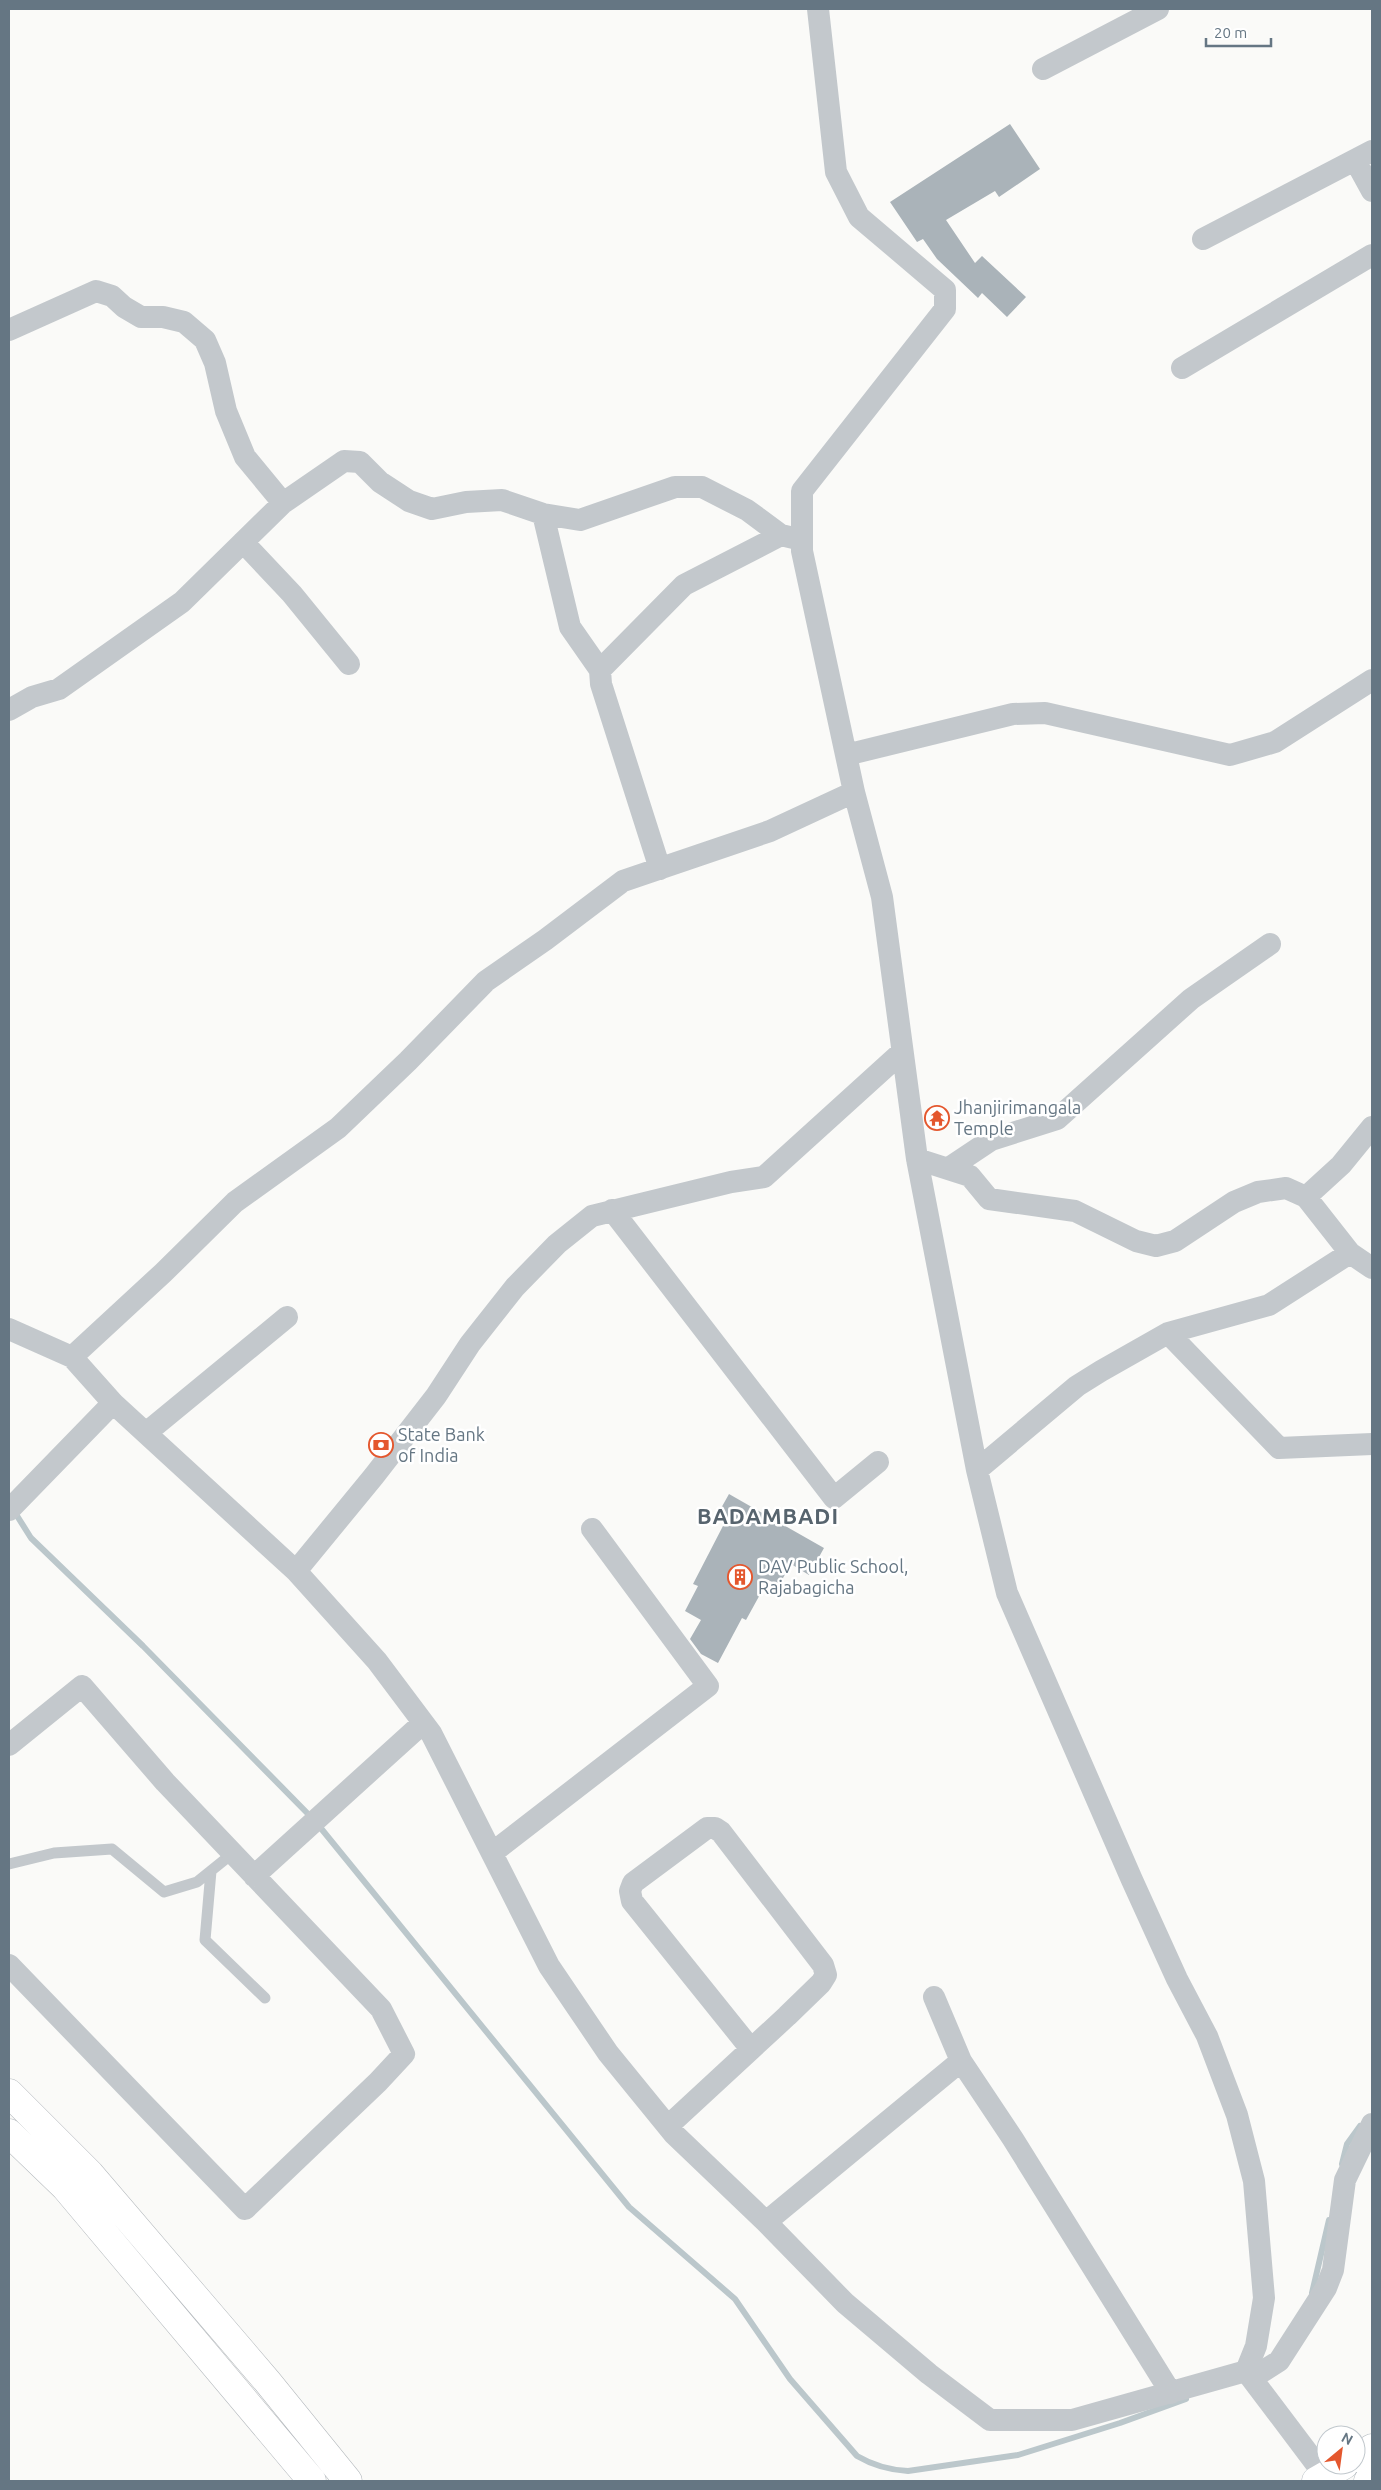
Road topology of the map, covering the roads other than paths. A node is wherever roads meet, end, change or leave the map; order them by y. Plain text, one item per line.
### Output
1 (818, 9) edge
2 (1158, 9) edge
3 (1043, 69) dead end
4 (1364, 156) edge
5 (1372, 191) edge
6 (1203, 239) dead end
7 (1372, 255) edge
8 (9, 330) edge
9 (1182, 368) dead end
10 (284, 503) junction
11 (543, 514) junction
12 (792, 537) junction
13 (243, 542) junction
14 (349, 664) dead end
15 (600, 670) junction
16 (1372, 680) edge
17 (9, 710) edge
18 (846, 754) junction
19 (854, 792) junction
20 (660, 869) junction
21 (1270, 944) dead end
22 (902, 1052) junction
23 (1372, 1127) edge
24 (917, 1159) junction
25 (949, 1168) junction
26 (1306, 1197) junction
27 (612, 1210) junction
28 (1350, 1253) junction
29 (1372, 1268) edge
30 (287, 1317) dead end
31 (9, 1329) edge
32 (1168, 1333) junction
33 (72, 1356) junction
34 (113, 1402) junction
35 (146, 1433) junction
36 (1372, 1444) edge
37 (878, 1462) dead end
38 (977, 1470) junction
39 (9, 1510) edge
40 (592, 1529) dead end
41 (296, 1571) junction
42 (424, 1723) junction
43 (9, 1745) edge
44 (233, 1853) junction
45 (492, 1853) junction
46 (9, 1864) edge
47 (211, 1871) junction
48 (254, 1876) junction
49 (9, 1966) edge
50 (934, 1997) dead end
51 (265, 1998) dead end
52 (751, 2049) junction
53 (961, 2060) junction
54 (9, 2093) edge
55 (1372, 2124) edge
56 (668, 2126) junction
57 (9, 2133) edge
58 (766, 2222) junction
59 (1249, 2374) junction
60 (1171, 2393) junction
61 (1328, 2476) edge
62 (1372, 2479) edge
63 (312, 2481) edge
64 (348, 2481) edge
65 (1368, 2481) edge

1 - 12 street
2 - 3 street
4 - 5 street
4 - 6 street
7 - 9 street
8 - 10 street
10 - 11 street
10 - 13 street
11 - 12 street
11 - 15 street
12 - 15 street
12 - 18 street
13 - 14 street
13 - 17 street
15 - 20 street
16 - 18 street
18 - 19 street
19 - 20 street
19 - 22 street
20 - 33 street
21 - 25 street
22 - 24 street
22 - 27 street
23 - 26 street
24 - 25 street
24 - 38 street
25 - 26 street
26 - 28 street
27 - 37 street
27 - 41 street
28 - 29 street
28 - 32 street
30 - 35 street
31 - 33 street
32 - 36 street
32 - 38 street
33 - 34 street
34 - 35 street
34 - 39 street
35 - 41 street
38 - 59 street
40 - 45 street
41 - 42 street
42 - 45 street
42 - 48 street
43 - 44 street
44 - 47 lane
44 - 48 street
45 - 56 street
46 - 47 lane
47 - 51 lane
48 - 49 street
50 - 53 street
52 - 52 street
52 - 56 street
53 - 58 street
53 - 60 street
54 - 64 main road
55 - 59 street
56 - 58 street
57 - 63 main road
58 - 60 street
59 - 60 street
59 - 61 street
62 - 65 main road

